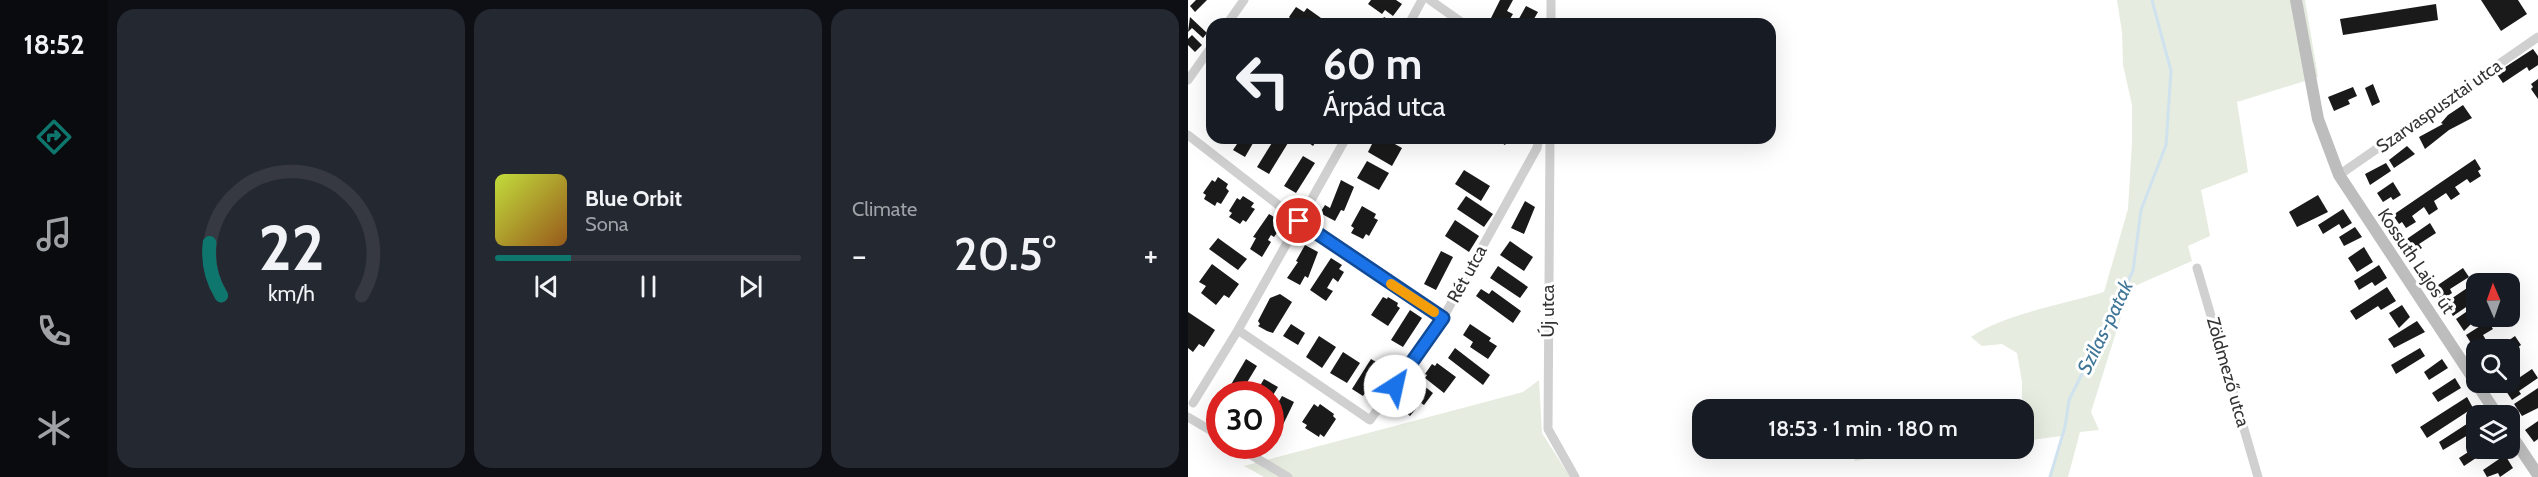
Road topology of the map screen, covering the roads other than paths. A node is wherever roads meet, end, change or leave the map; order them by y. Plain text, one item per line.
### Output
1 (1231, 0) edge
2 (1422, 0) edge
3 (1430, 0) edge
4 (1551, 0) edge
5 (2296, 0) edge
6 (1242, 4) edge
7 (1232, 18) edge
8 (1412, 18) edge
9 (1456, 18) edge
10 (1551, 18) edge
11 (2538, 37) edge
12 (1206, 54) edge
13 (1188, 80) edge
14 (1188, 135) edge
15 (1343, 144) edge
16 (1538, 144) edge
17 (1550, 144) edge
18 (2339, 175) junction
19 (1299, 221) junction
20 (2198, 268) dead end
21 (1443, 318) junction
22 (1238, 330) junction
23 (1193, 403) dead end
24 (2491, 405) edge
25 (1188, 417) edge
26 (1206, 428) edge
27 (2520, 448) edge
28 (1258, 459) edge
29 (2538, 475) edge
30 (1288, 477) edge
31 (1575, 477) edge
32 (2258, 477) edge

1 - 6 street
2 - 8 street
3 - 9 street
4 - 10 street
5 - 18 main road, Kossuth Lajos út
6 - 7 street
11 - 18 street, Szarvaspusztai utca
12 - 13 street
14 - 19 street
15 - 19 street
16 - 21 street, Rét utca
17 - 31 street, Új utca
18 - 24 main road, Kossuth Lajos út
19 - 21 street
19 - 22 street
20 - 32 street, Zöldmező utca
21 - 22 street, Rét utca
22 - 23 street
25 - 26 street
27 - 29 main road
28 - 30 street

